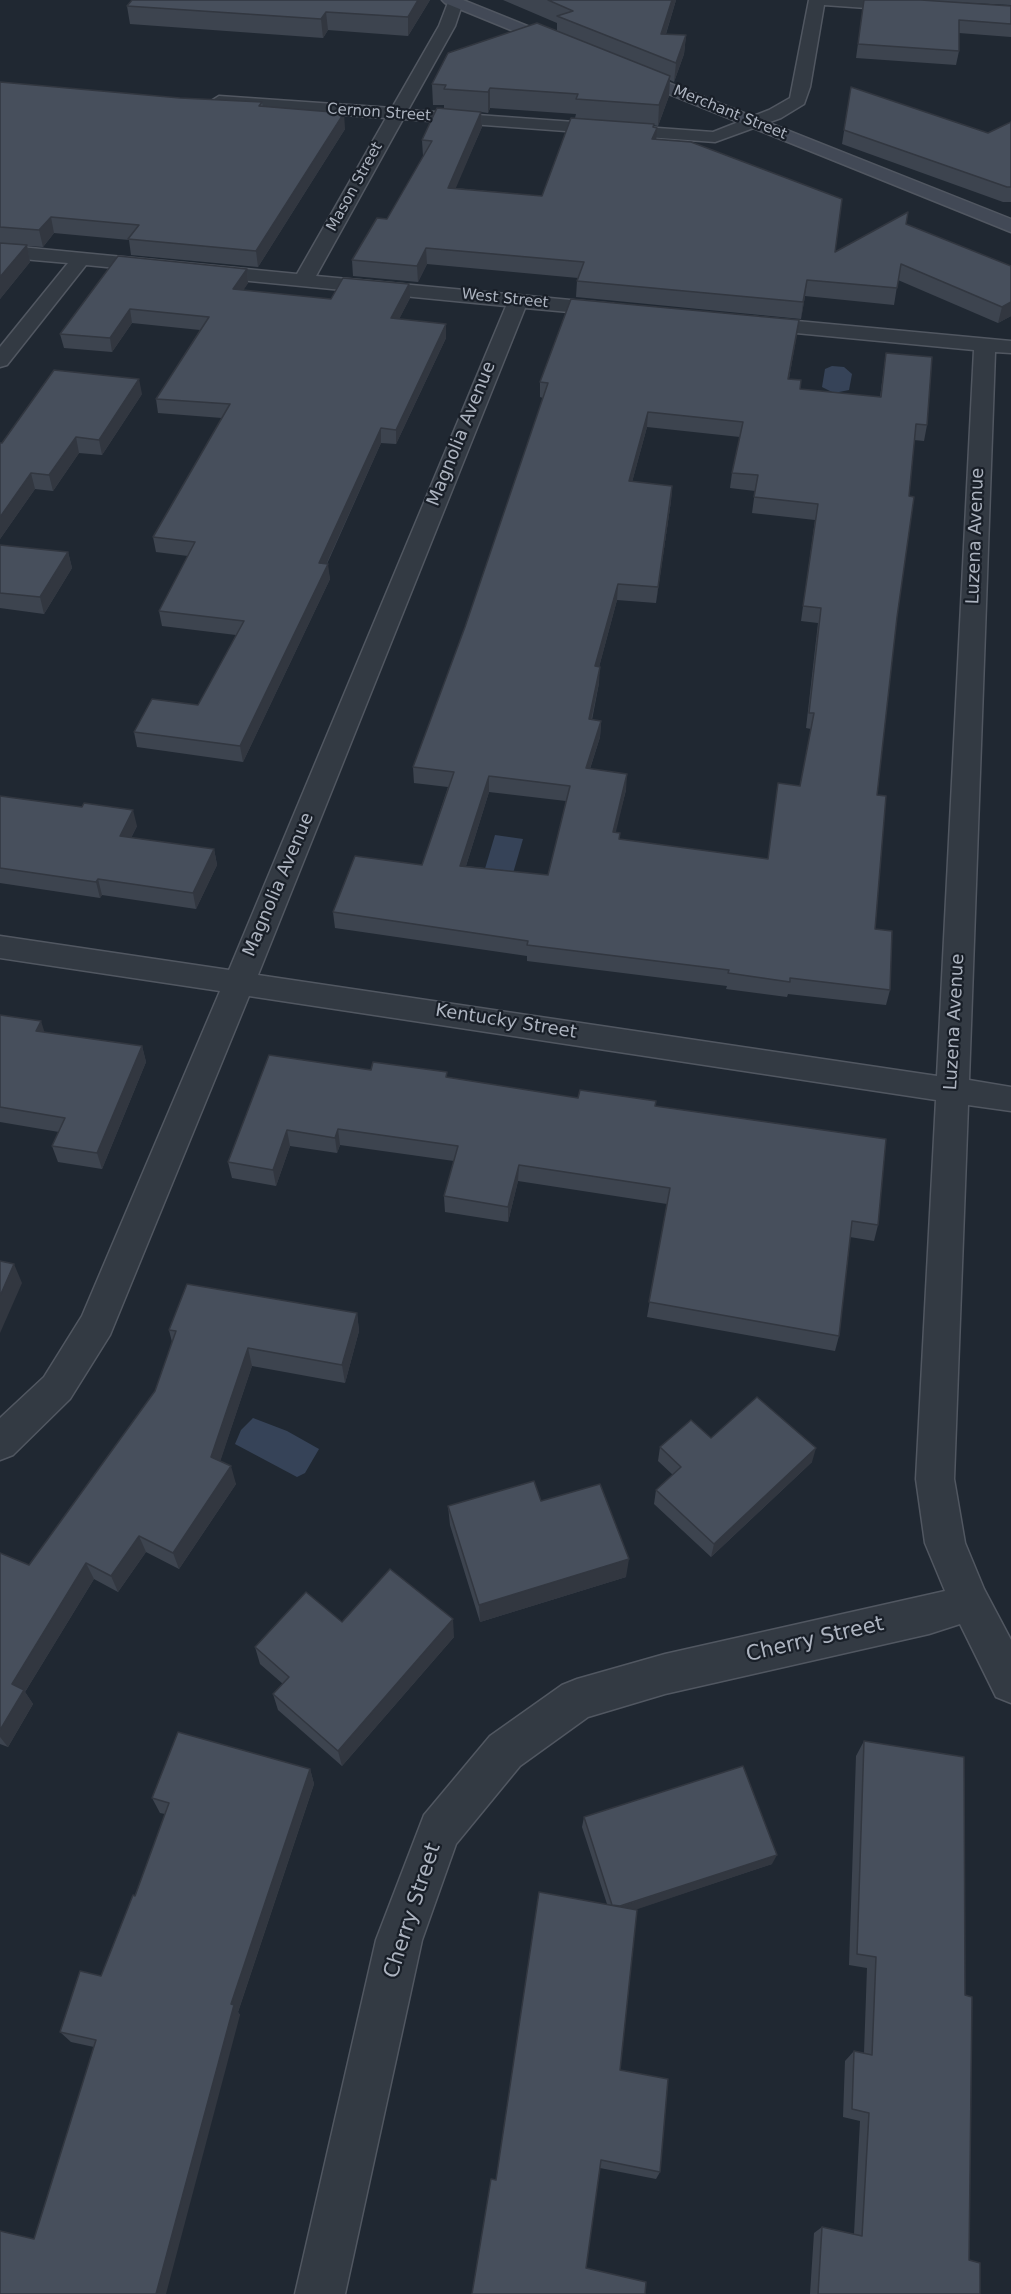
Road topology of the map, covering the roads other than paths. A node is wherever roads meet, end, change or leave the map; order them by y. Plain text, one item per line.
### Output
1 (818, 0) edge
2 (454, 1) edge
3 (929, 7) edge
4 (577, 51) edge
5 (616, 67) edge
6 (208, 100) edge
7 (396, 114) junction
8 (755, 123) junction
9 (1011, 226) edge
10 (0, 251) edge
11 (81, 259) junction
12 (304, 279) junction
13 (518, 301) junction
14 (635, 312) edge
15 (740, 321) edge
16 (998, 346) edge
17 (0, 361) edge
18 (0, 947) edge
19 (238, 982) junction
20 (952, 1090) junction
21 (1011, 1099) edge
22 (0, 1443) edge
23 (970, 1602) junction
24 (1011, 1683) edge
25 (320, 2294) edge

1 - 3 street
1 - 8 street, Cernon Street
2 - 4 main road
2 - 7 street, Mason Street
5 - 8 main road, Merchant Street
6 - 7 street, Cernon Street
7 - 8 street, Cernon Street
7 - 12 street, Mason Street
8 - 9 main road, Merchant Street
10 - 11 street, West Street
11 - 12 street, West Street
11 - 17 street
12 - 13 street, West Street
13 - 14 street, West Street
13 - 19 street, Magnolia Avenue
15 - 16 street
16 - 20 street, Luzena Avenue
18 - 19 street, Kentucky Street
19 - 20 street, Kentucky Street
19 - 22 street, Magnolia Avenue
20 - 21 street, Kentucky Street
20 - 23 street, Luzena Avenue
23 - 24 street, Luzena Avenue
23 - 25 street, Cherry Street

